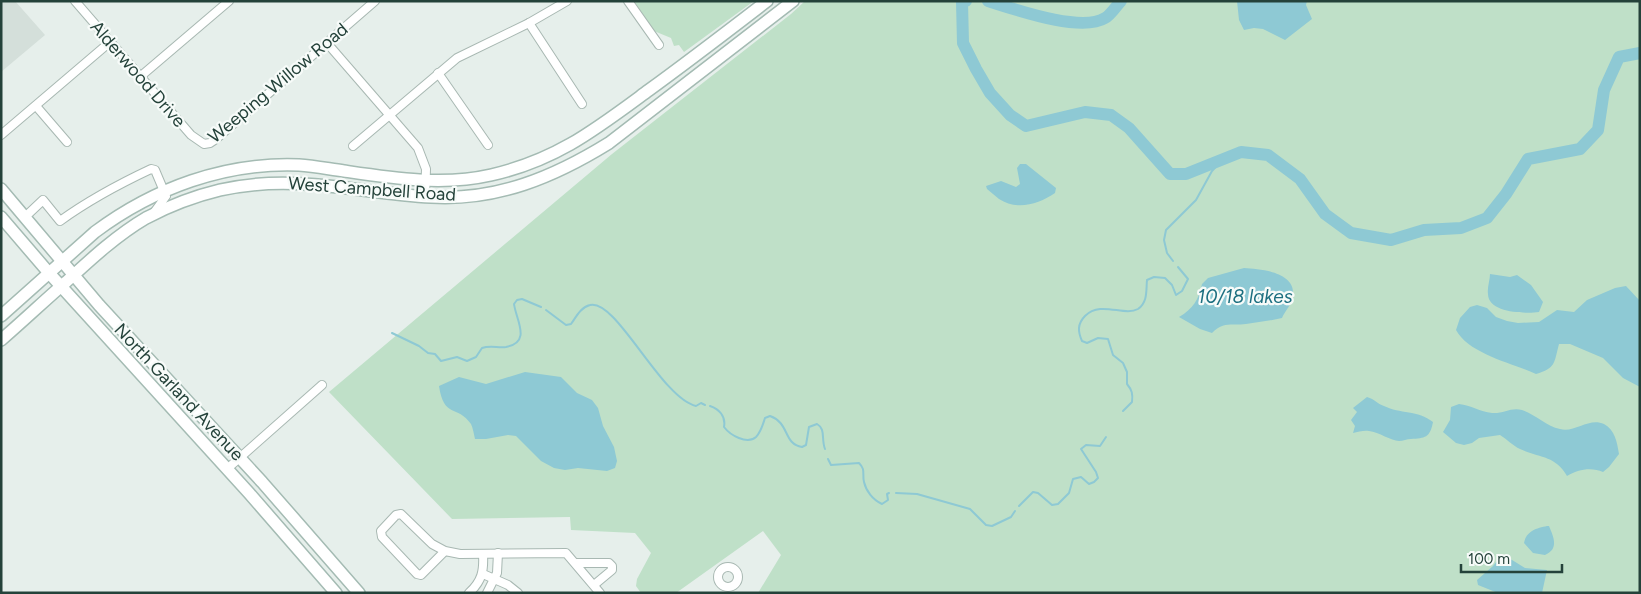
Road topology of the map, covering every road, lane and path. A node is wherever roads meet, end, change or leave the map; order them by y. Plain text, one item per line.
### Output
1 (229, 1) edge
2 (375, 1) edge
3 (567, 1) edge
4 (628, 1) edge
5 (767, 1) edge
6 (793, 1) edge
7 (78, 2) edge
8 (529, 23) junction
9 (110, 42) junction
10 (327, 43) junction
11 (659, 46) dead end
12 (438, 73) junction
13 (141, 76) junction
14 (582, 104) dead end
15 (36, 106) junction
16 (390, 115) junction
17 (1, 135) edge
18 (67, 142) dead end
19 (204, 144) joint
20 (488, 145) dead end
21 (353, 146) dead end
22 (312, 167) junction
23 (427, 180) junction
24 (309, 183) junction
25 (1, 189) edge
26 (165, 190) junction
27 (425, 197) junction
28 (25, 216) junction
29 (152, 216) junction
30 (1, 217) edge
31 (62, 262) junction
32 (49, 273) junction
33 (74, 275) junction
34 (61, 286) junction
35 (1, 316) edge
36 (1, 340) edge
37 (322, 386) dead end
38 (240, 458) junction
39 (227, 469) junction
40 (445, 552) junction
41 (498, 553) junction
42 (483, 554) junction
43 (576, 563) junction
44 (483, 574) junction
45 (496, 579) junction
46 (594, 585) junction
47 (336, 593) edge
48 (359, 593) edge
49 (469, 593) edge
50 (487, 593) edge
51 (518, 593) edge
52 (600, 593) edge

1 - 13 street
2 - 10 street, Weeping Willow Road
3 - 8 street
4 - 11 street
5 - 23 main road, West Campbell Road
6 - 27 main road, West Campbell Road
7 - 9 street, Alderwood Drive
8 - 12 street
8 - 14 street
9 - 13 street, Alderwood Drive
9 - 15 street
10 - 16 street
10 - 19 street, Weeping Willow Road
12 - 16 street
12 - 20 street
13 - 19 street, Alderwood Drive
15 - 17 street
15 - 18 street
16 - 21 street
16 - 23 street
22 - 23 main road, West Campbell Road
22 - 24 main road
22 - 26 main road, West Campbell Road
23 - 27 street
24 - 27 main road, West Campbell Road
24 - 29 main road, West Campbell Road
25 - 28 main road, North Garland Avenue
26 - 28 street
26 - 29 street
26 - 31 main road, West Campbell Road
28 - 31 main road, North Garland Avenue
29 - 33 main road, West Campbell Road
30 - 32 main road, North Garland Avenue
31 - 32 main road, West Campbell Road
31 - 33 main road, North Garland Avenue
32 - 34 main road, North Garland Avenue
32 - 35 main road, West Campbell Road
33 - 34 main road, West Campbell Road
33 - 38 main road, North Garland Avenue
34 - 36 main road, West Campbell Road
34 - 39 main road, North Garland Avenue
37 - 38 street
38 - 39 street
38 - 48 main road, North Garland Avenue
39 - 47 main road, North Garland Avenue
40 - 40 street
40 - 42 street
41 - 42 street
41 - 43 street
41 - 45 street
42 - 44 street
43 - 46 street
43 - 46 street
44 - 45 street
44 - 49 street
45 - 50 street
45 - 51 street
46 - 52 street

